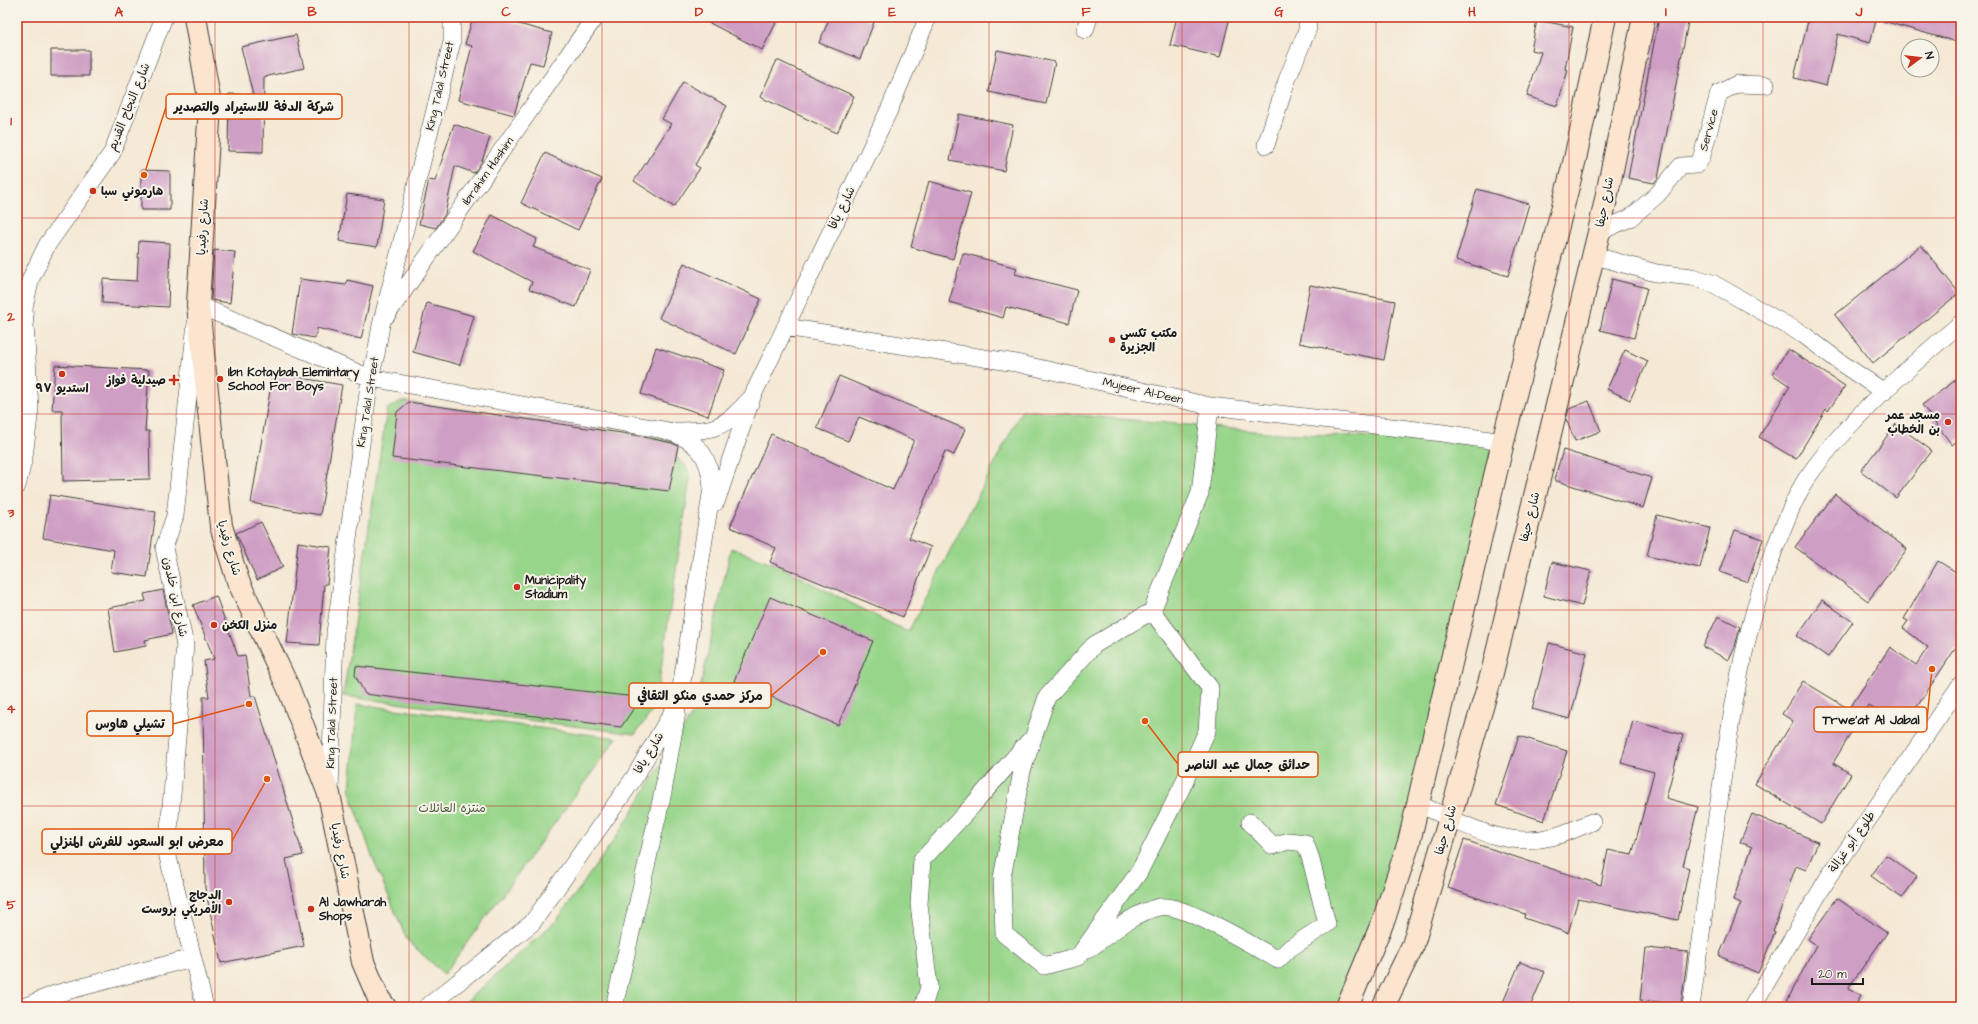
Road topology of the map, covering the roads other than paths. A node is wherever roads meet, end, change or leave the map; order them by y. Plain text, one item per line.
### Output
1 (164, 17) edge
2 (195, 17) edge
3 (452, 17) edge
4 (595, 17) edge
5 (928, 17) edge
6 (1306, 17) edge
7 (1605, 17) edge
8 (1644, 17) edge
9 (1766, 85) dead end
10 (1266, 145) dead end
11 (1599, 232) junction
12 (1592, 255) junction
13 (198, 306) junction
14 (20, 307) edge
15 (1961, 323) edge
16 (380, 325) junction
17 (785, 327) junction
18 (370, 378) junction
19 (1884, 392) junction
20 (752, 397) junction
21 (1210, 406) junction
22 (664, 430) junction
23 (1503, 442) junction
24 (17, 486) edge
25 (705, 536) junction
26 (1152, 611) junction
27 (1961, 684) edge
28 (679, 701) junction
29 (1034, 736) junction
30 (330, 794) junction
31 (1418, 804) junction
32 (1450, 817) junction
33 (1250, 822) dead end
34 (1592, 822) dead end
35 (1078, 957) junction
36 (192, 958) junction
37 (23, 1007) edge
38 (205, 1007) edge
39 (385, 1007) edge
40 (427, 1007) edge
41 (614, 1007) edge
42 (923, 1007) edge
43 (1346, 1007) edge
44 (1383, 1007) edge
45 (1691, 1007) edge
46 (1752, 1007) edge

1 - 14 street, شارع النجاح القديم
2 - 13 main road, شارع رفيديا
3 - 16 street, King Talal Street
4 - 16 street, Ibrahim Hashim
5 - 17 street, شارع يافا
6 - 10 street
7 - 23 main road
8 - 11 main road, شارع حيفا
9 - 11 street, Service
11 - 12 main road, شارع حيفا
12 - 19 street
12 - 32 main road, شارع حيفا
13 - 18 street
13 - 30 main road, شارع رفيديا
13 - 36 street, شارع ابن خلدون
14 - 24 street, شارع النجاح القديم
15 - 19 street
16 - 18 street, King Talal Street
17 - 20 street, شارع يافا
17 - 21 street, Mujeer Al-Deen
18 - 22 street
18 - 30 street, King Talal Street
19 - 45 street
20 - 22 street
20 - 25 street
21 - 23 street, Mujeer Al-Deen
21 - 26 street
22 - 25 street, شارع يافا
23 - 31 main road
25 - 28 street, شارع يافا
26 - 29 street
26 - 35 street
27 - 46 street, طلوع أبو غزالة
28 - 40 street, شارع يافا
28 - 41 street
29 - 35 street
29 - 42 street
30 - 39 main road, شارع رفيديا
31 - 32 street
31 - 43 main road
32 - 34 street
32 - 44 main road, شارع حيفا
33 - 35 street
36 - 37 street
36 - 38 street, شارع ابن خلدون

